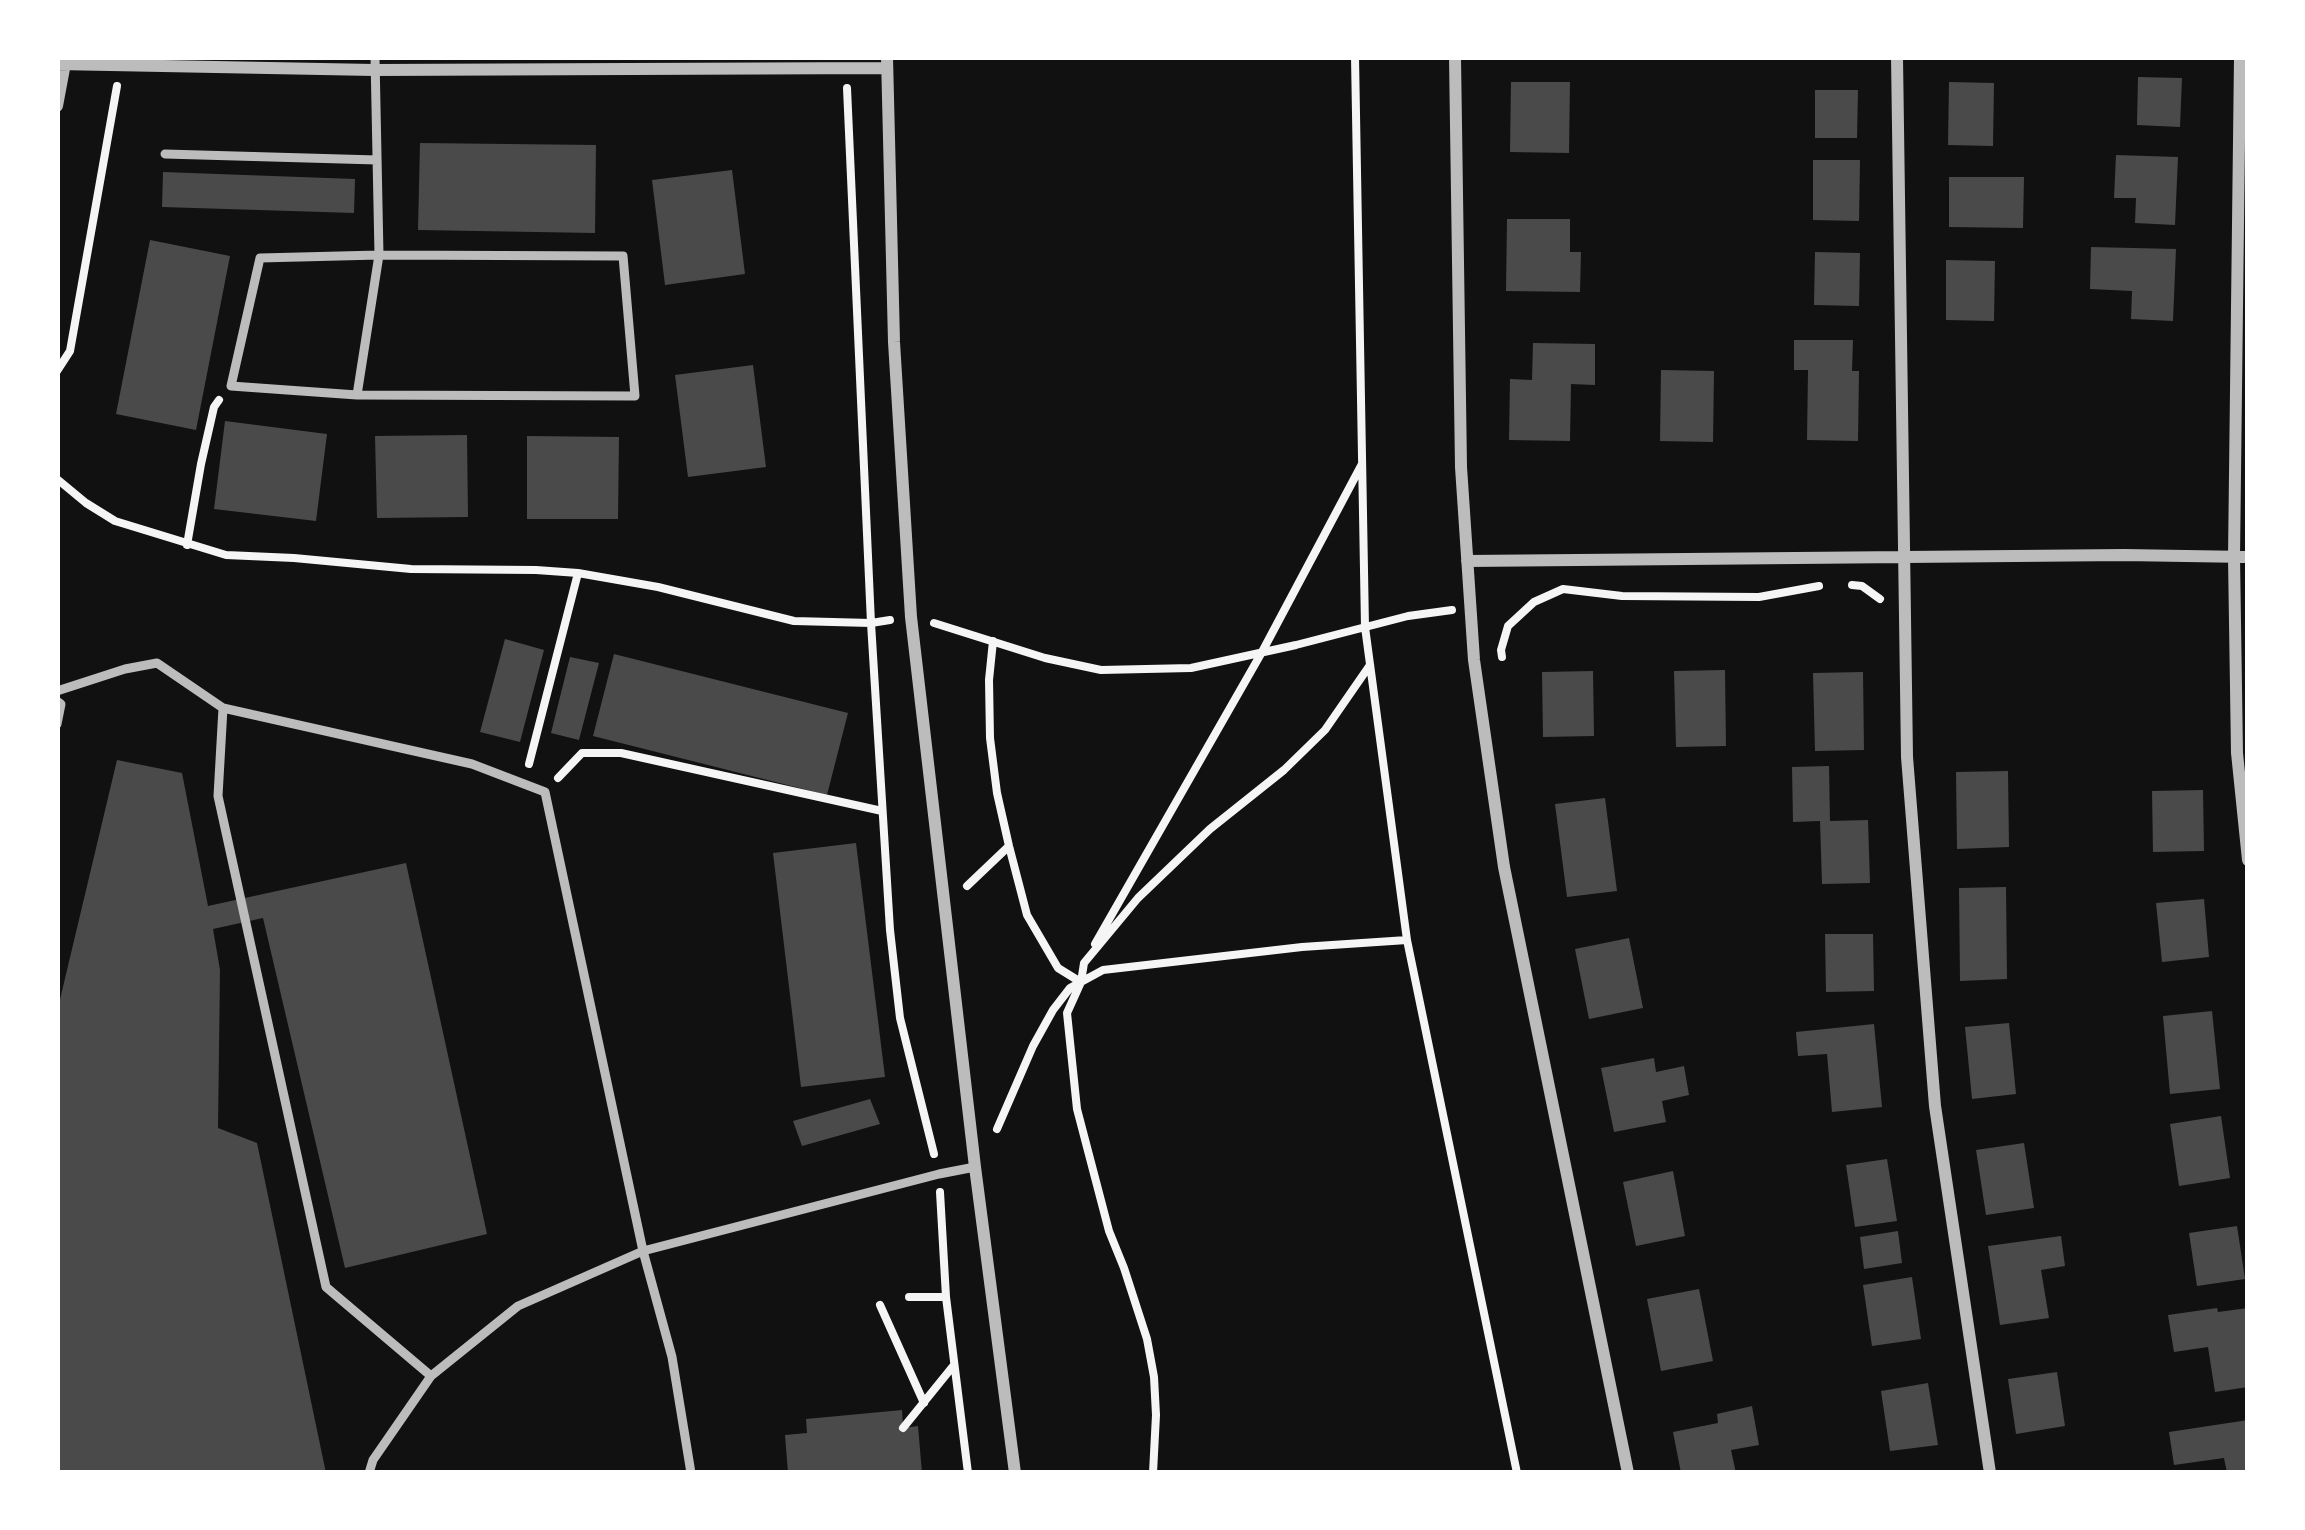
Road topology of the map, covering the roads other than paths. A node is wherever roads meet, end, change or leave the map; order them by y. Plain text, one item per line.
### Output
1 (1455, 57) edge
2 (1897, 57) edge
3 (2240, 57) edge
4 (63, 62) edge
5 (887, 62) edge
6 (374, 63) edge
7 (57, 106) edge
8 (165, 154) dead end
9 (377, 160) junction
10 (379, 255) junction
11 (357, 395) junction
12 (1904, 557) junction
13 (2241, 557) edge
14 (1467, 561) junction
15 (57, 691) edge
16 (57, 701) edge
17 (223, 708) junction
18 (57, 724) edge
19 (2248, 860) edge
20 (975, 1167) junction
21 (643, 1251) junction
22 (431, 1376) junction
23 (369, 1473) edge
24 (691, 1473) edge
25 (1015, 1473) edge
26 (1628, 1473) edge
27 (1990, 1473) edge

1 - 14 street
2 - 12 street
3 - 13 street
4 - 6 street
4 - 7 street
5 - 6 street
5 - 20 street
6 - 9 lane
8 - 9 lane
9 - 10 lane
10 - 11 lane
10 - 11 lane
10 - 11 lane
12 - 13 street
12 - 14 street
12 - 27 street
13 - 19 street
14 - 26 street
15 - 17 lane
16 - 18 lane
17 - 21 lane
17 - 22 lane
20 - 21 lane
20 - 25 street
21 - 22 lane
21 - 24 lane
22 - 23 lane

